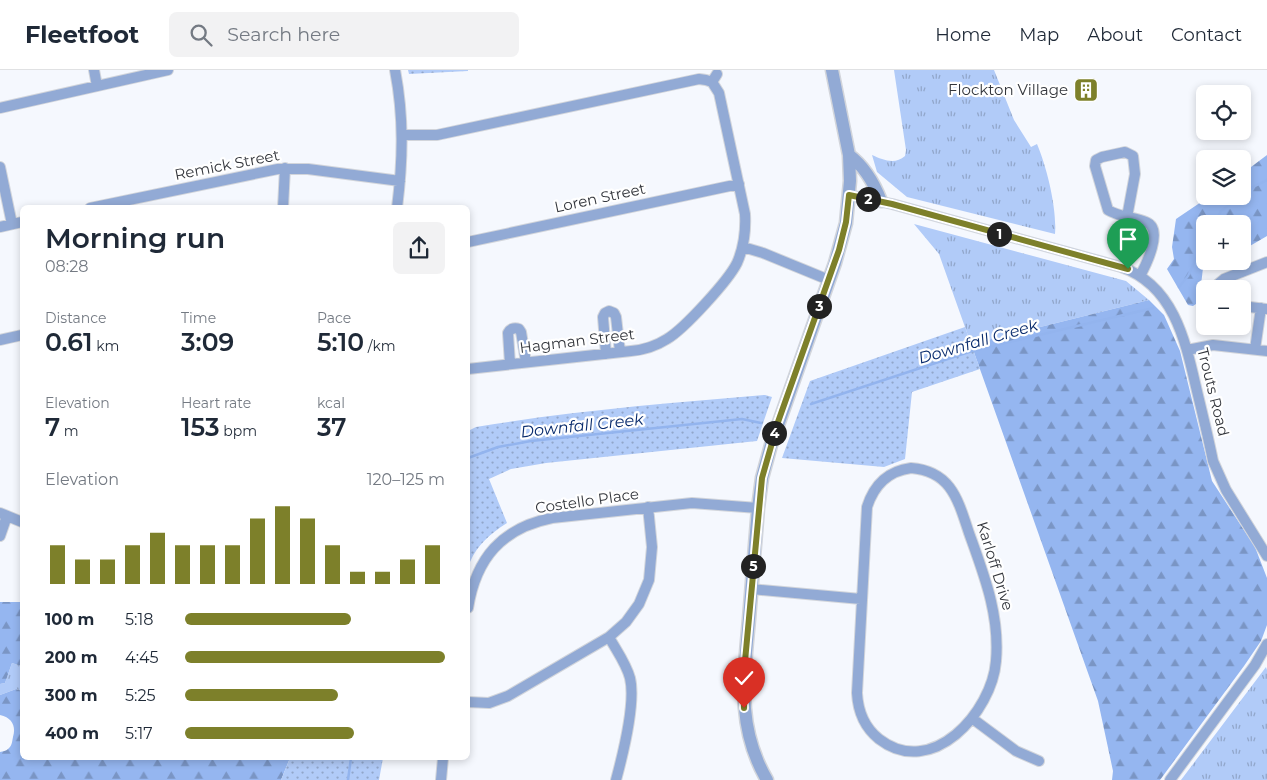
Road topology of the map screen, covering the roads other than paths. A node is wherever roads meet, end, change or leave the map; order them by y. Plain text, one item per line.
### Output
1 (94, 70) edge
2 (168, 70) edge
3 (395, 70) edge
4 (832, 70) edge
5 (97, 86) junction
6 (0, 108) edge
7 (403, 136) junction
8 (849, 155) junction
9 (0, 167) edge
10 (285, 168) junction
11 (400, 181) junction
12 (739, 184) junction
13 (849, 195) junction
14 (881, 201) junction
15 (104, 205) edge
16 (283, 205) edge
17 (397, 205) edge
18 (1127, 217) junction
19 (17, 223) edge
20 (0, 227) edge
21 (470, 242) edge
22 (743, 246) junction
23 (1267, 262) edge
24 (1140, 276) junction
25 (829, 280) junction
26 (1223, 280) edge
27 (1251, 307) edge
28 (1264, 309) edge
29 (20, 335) edge
30 (0, 340) edge
31 (1255, 349) junction
32 (1187, 350) junction
33 (1267, 351) edge
34 (620, 352) junction
35 (606, 354) junction
36 (526, 362) junction
37 (510, 364) junction
38 (470, 369) edge
39 (648, 507) junction
40 (758, 508) junction
41 (4, 514) edge
42 (20, 521) edge
43 (0, 536) edge
44 (1267, 556) edge
45 (751, 589) junction
46 (470, 597) edge
47 (861, 599) junction
48 (609, 637) junction
49 (1267, 644) edge
50 (470, 702) edge
51 (973, 719) junction
52 (443, 760) edge
53 (1039, 761) dead end
54 (441, 780) edge
55 (616, 780) edge
56 (766, 780) edge
57 (1170, 780) edge

1 - 5 street
2 - 5 street
3 - 7 street
4 - 8 street
5 - 6 street
7 - 11 street
7 - 12 street, Hagman Street
8 - 13 street
8 - 14 street
9 - 19 street
10 - 11 street, Remick Street
10 - 15 street, Remick Street
10 - 16 street
11 - 17 street
12 - 21 street, Loren Street
12 - 22 street, Hagman Street
13 - 14 street, Trouts Road
13 - 25 street
14 - 24 street, Trouts Road
18 - 18 street
18 - 24 street
19 - 20 street
22 - 25 street
22 - 34 street, Hagman Street
23 - 26 street
24 - 32 street, Trouts Road
25 - 40 street
27 - 28 street
28 - 31 street
29 - 30 street
31 - 32 street
31 - 33 street
32 - 44 street, Trouts Road
34 - 35 street, Hagman Street
34 - 35 street
35 - 36 street, Hagman Street
36 - 37 street, Hagman Street
36 - 37 street
37 - 38 street, Hagman Street
39 - 40 street, Costello Place
39 - 46 street, Costello Place
39 - 48 street
40 - 45 street
41 - 42 street
41 - 43 street
45 - 47 street
45 - 56 street
47 - 51 street, Karloff Drive
47 - 51 street, Karloff Drive
48 - 50 street
48 - 55 street
49 - 57 street
51 - 53 street
52 - 54 street

